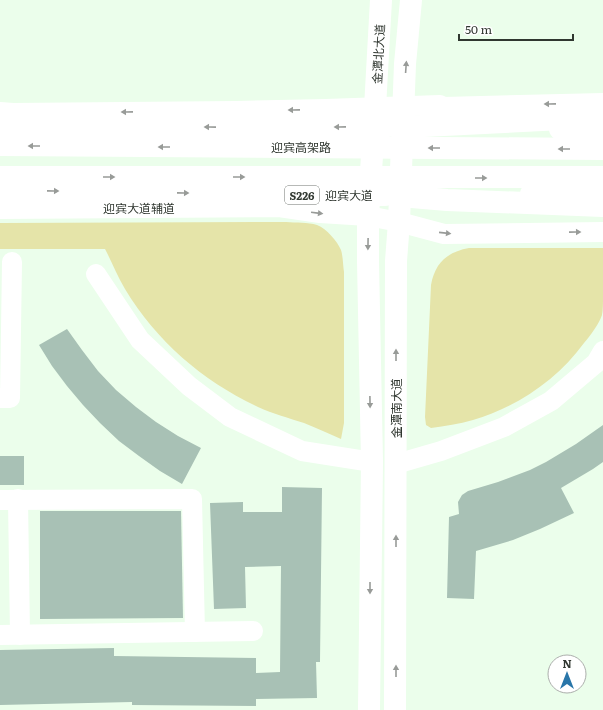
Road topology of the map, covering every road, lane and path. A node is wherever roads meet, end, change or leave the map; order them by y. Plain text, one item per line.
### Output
1 (381, 0) edge
2 (411, 0) edge
3 (603, 103) edge
4 (0, 112) edge
5 (403, 116) junction
6 (375, 117) junction
7 (603, 117) edge
8 (0, 124) edge
9 (603, 129) edge
10 (0, 145) edge
11 (603, 149) edge
12 (0, 177) edge
13 (603, 177) edge
14 (0, 190) edge
15 (603, 193) edge
16 (400, 196) junction
17 (369, 205) junction
18 (603, 206) edge
19 (0, 209) edge
20 (399, 222) junction
21 (603, 232) edge
22 (12, 262) dead end
23 (96, 274) dead end
24 (603, 351) edge
25 (0, 398) edge
26 (372, 462) junction
27 (396, 464) junction
28 (9, 500) edge
29 (253, 631) dead end
30 (195, 632) junction
31 (20, 634) junction
32 (0, 635) edge
33 (370, 710) edge
34 (396, 710) edge

1 - 6 main road, 金潭北大道
5 -> 2 main road
3 -> 5 street
6 -> 4 street
5 - 6 main road
5 - 7 main road
5 - 9 main road
5 - 16 main road, 金潭南大道
6 -> 8 main road
6 - 17 main road, 金潭南大道
11 -> 10 main road, 迎宾高架路
12 -> 13 main road
14 -> 17 main road, 迎宾大道 / S226
15 - 16 main road, 迎宾大道 / S226
16 - 17 main road, 迎宾大道 / S226
16 - 18 main road
16 - 20 main road, 金潭南大道
19 -> 17 street, 迎宾大道辅道
17 - 20 street, 迎宾大道辅道
17 -> 26 main road, 金潭南大道
20 -> 21 street, 迎宾大道辅道
27 -> 20 main road, 金潭南大道
22 - 25 street
23 - 26 street
24 - 27 street
26 -> 33 main road, 金潭南大道
34 -> 27 main road, 金潭南大道
28 - 30 street
28 - 31 street
29 - 30 street
30 - 31 street
31 - 32 street

